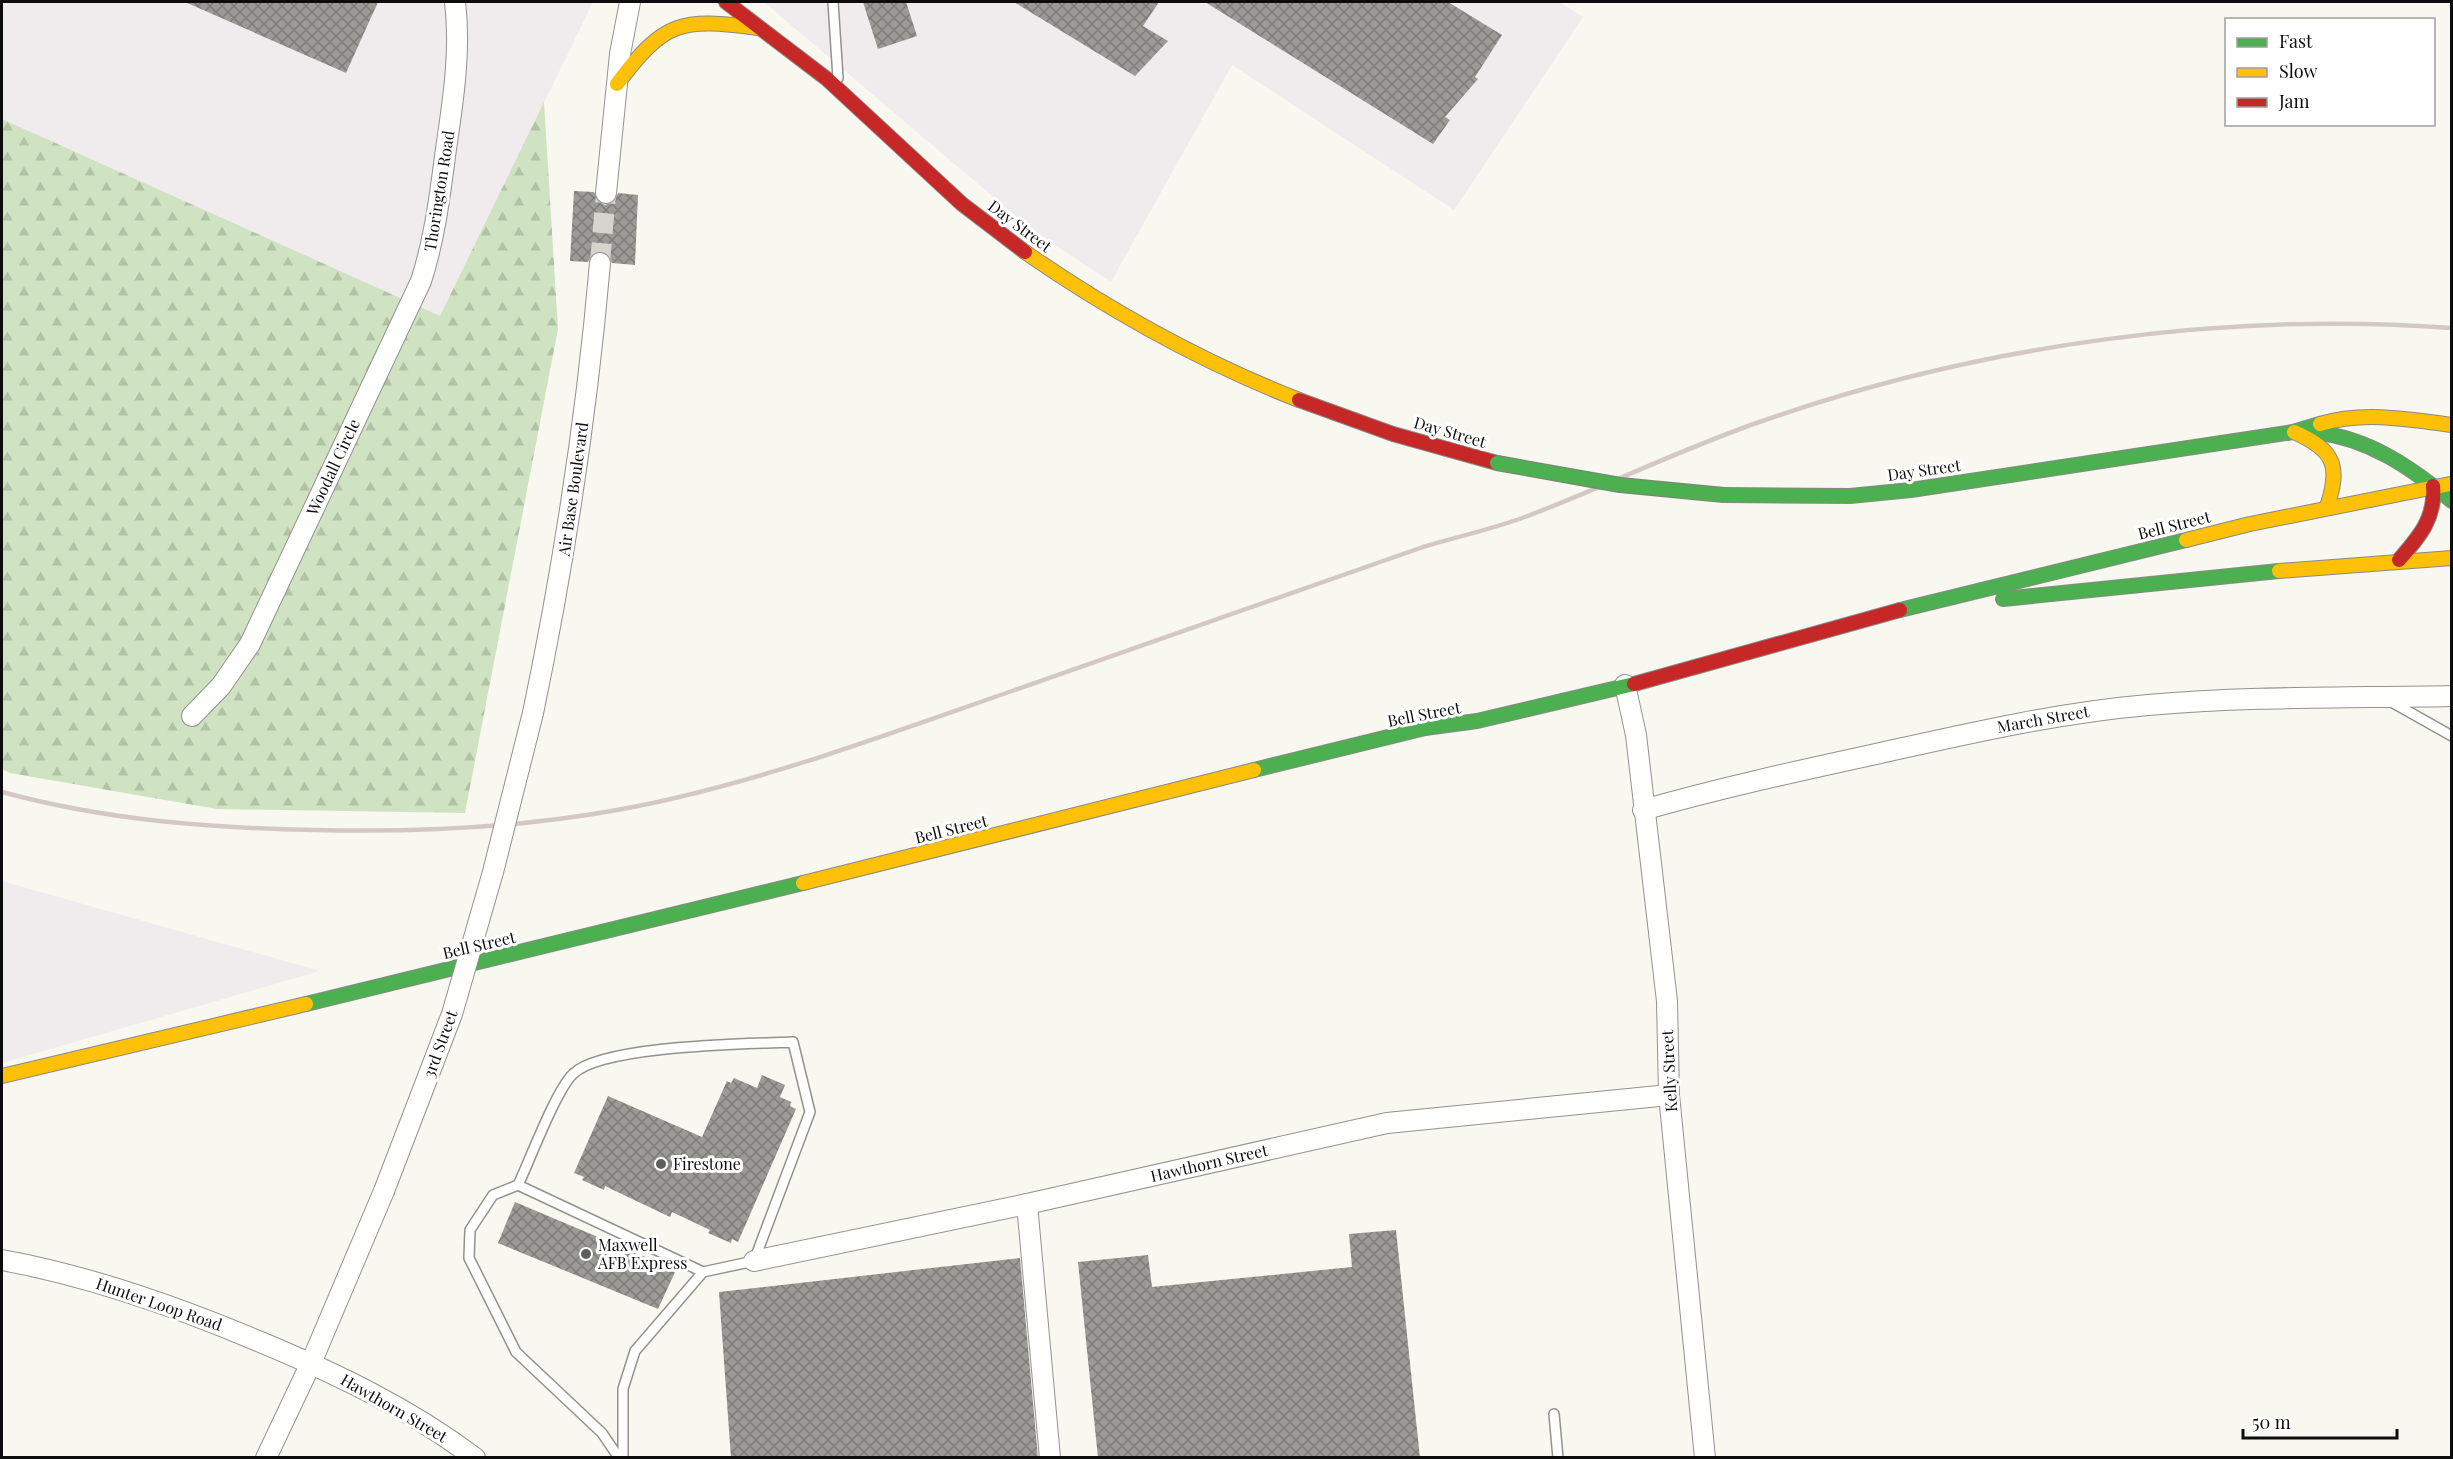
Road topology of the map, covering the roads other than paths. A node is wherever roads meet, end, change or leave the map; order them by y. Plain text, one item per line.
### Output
1 (455, 2) edge
2 (630, 2) edge
3 (726, 2) edge
4 (833, 2) edge
5 (739, 8) edge
6 (758, 28) junction
7 (617, 84) junction
8 (839, 89) junction
9 (606, 193) tunnel mouth
10 (600, 262) tunnel mouth
11 (379, 371) joint
12 (2451, 425) edge
13 (2293, 432) junction
14 (2451, 484) edge
15 (2433, 486) junction
16 (2451, 501) edge
17 (2327, 507) junction
18 (2451, 558) edge
19 (2399, 560) junction
20 (1907, 609) junction
21 (1625, 685) junction
22 (2451, 696) edge
23 (2383, 697) junction
24 (533, 713) joint
25 (192, 716) dead end
26 (2451, 736) edge
27 (1643, 810) junction
28 (2, 1076) edge
29 (1669, 1095) junction
30 (518, 1185) junction
31 (1027, 1204) junction
32 (2, 1260) edge
33 (754, 1261) junction
34 (704, 1272) junction
35 (311, 1363) junction
36 (1554, 1414) dead end
37 (266, 1458) edge
38 (476, 1458) edge
39 (621, 1458) edge
40 (1050, 1458) edge
41 (1558, 1458) edge
42 (1705, 1458) edge

1 - 11 street, Thorington Road
2 - 7 street
3 - 5 main road, Day Street
4 - 8 lane
5 - 6 main road, Day Street
6 - 7 main road
6 - 8 main road, Day Street
7 - 9 street
8 - 13 main road, Day Street, bridge
10 - 24 street, Air Base Boulevard
11 - 25 street, Woodall Circle
12 - 13 main road, Day Street
13 - 15 main road, Day Street
13 - 17 main road
14 - 15 main road, Bell Street
15 - 16 main road, Day Street
15 - 17 main road, Bell Street
15 - 19 main road
17 - 20 main road, Bell Street
18 - 19 main road, Bell Street
19 - 20 main road, Bell Street
20 - 21 main road, Bell Street
21 - 27 street, Kelly Street
21 - 28 main road, Bell Street
22 - 23 street, March Street
23 - 26 lane
23 - 27 street, March Street
24 - 35 street, 3rd Street, bridge
27 - 29 street, Kelly Street
29 - 31 street, Hawthorn Street
29 - 42 street, Kelly Street
30 - 33 lane
30 - 34 lane
30 - 39 lane
31 - 33 street, Hawthorn Street
31 - 40 street
32 - 35 street, Hunter Loop Road
33 - 34 lane
34 - 39 lane
35 - 37 street, 3rd Street
35 - 38 street, Hawthorn Street
36 - 41 lane

